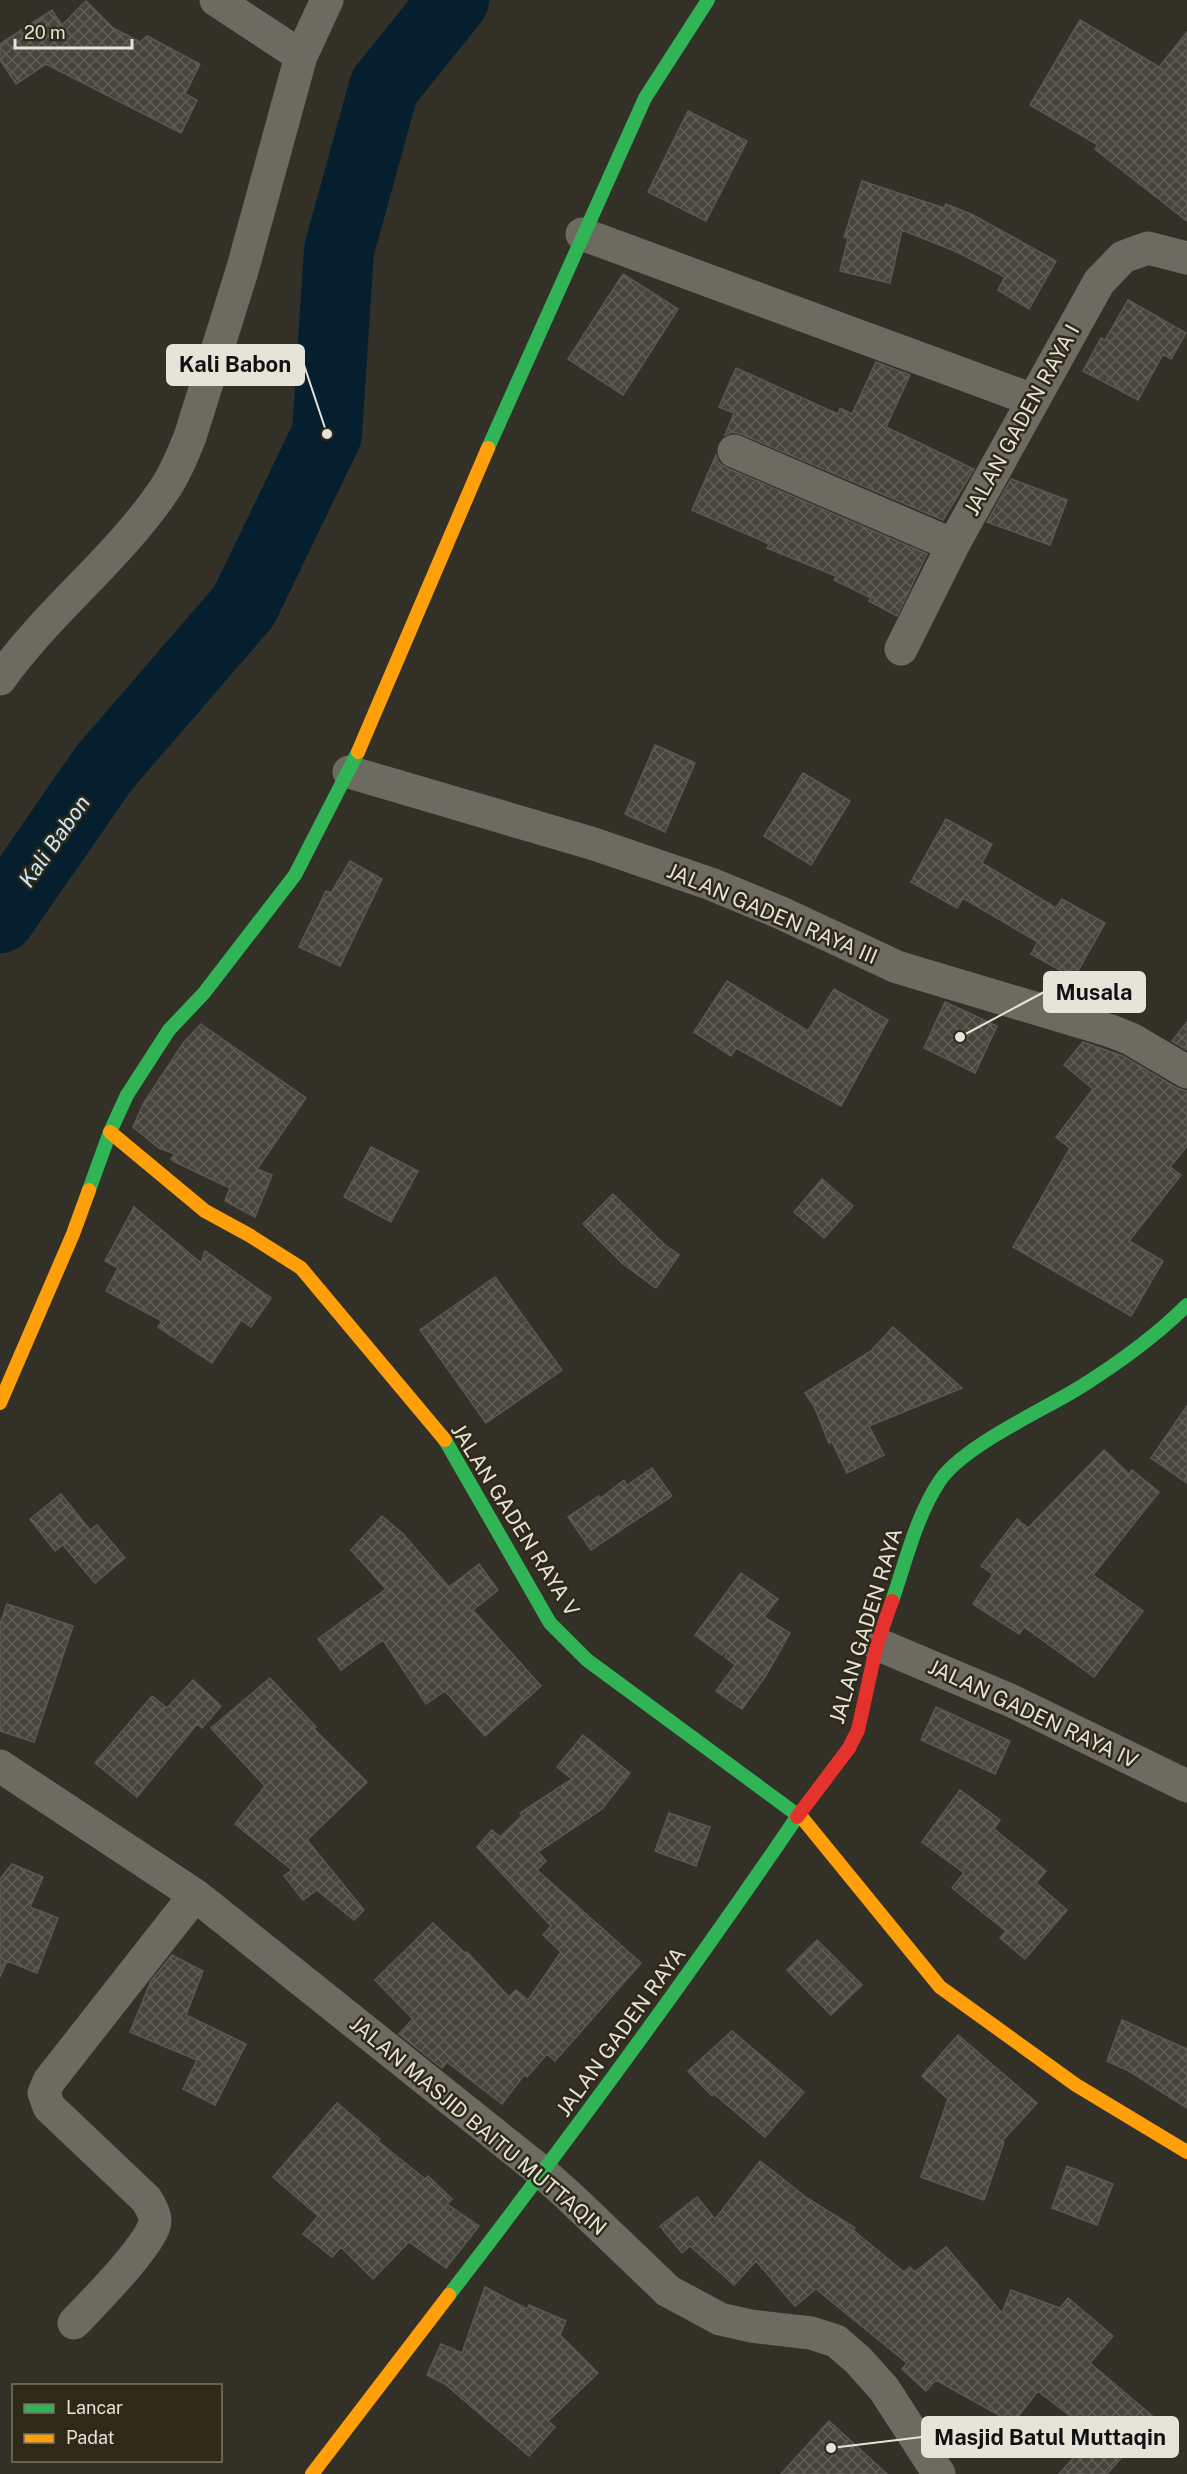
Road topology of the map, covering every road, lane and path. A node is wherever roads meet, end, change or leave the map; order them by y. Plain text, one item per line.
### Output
1 (216, 0) edge
2 (327, 0) edge
3 (708, 0) edge
4 (301, 56) junction
5 (582, 234) junction
6 (1187, 258) edge
7 (1033, 400) junction
8 (734, 451) dead end
9 (953, 545) junction
10 (901, 649) dead end
11 (0, 679) edge
12 (349, 772) junction
13 (1187, 1072) edge
14 (110, 1132) junction
15 (1187, 1305) edge
16 (0, 1402) edge
17 (878, 1644) junction
18 (0, 1766) edge
19 (1187, 1786) edge
20 (799, 1815) junction
21 (195, 1894) junction
22 (1187, 2152) edge
23 (543, 2173) junction
24 (74, 2324) dead end
25 (312, 2474) edge
26 (939, 2474) edge

1 - 4 street
2 - 4 street
3 - 5 street
4 - 11 street
5 - 7 street
5 - 12 street
6 - 7 street, JALAN GADEN RAYA I
7 - 9 street, JALAN GADEN RAYA I
8 - 9 street
9 - 10 street, JALAN GADEN RAYA I
12 - 13 street, JALAN GADEN RAYA III
12 - 14 street
14 - 16 street
14 - 20 street, JALAN GADEN RAYA V
15 - 17 street, JALAN GADEN RAYA
17 - 19 street, JALAN GADEN RAYA IV
17 - 20 street, JALAN GADEN RAYA
18 - 21 street, JALAN MASJID BAITU MUTTAQIN
20 - 22 street, JALAN GADEN RAYA V
20 - 23 street, JALAN GADEN RAYA
21 - 23 street, JALAN MASJID BAITU MUTTAQIN
21 - 24 street
23 - 25 street, JALAN GADEN RAYA
23 - 26 street, JALAN MASJID BAITU MUTTAQIN

